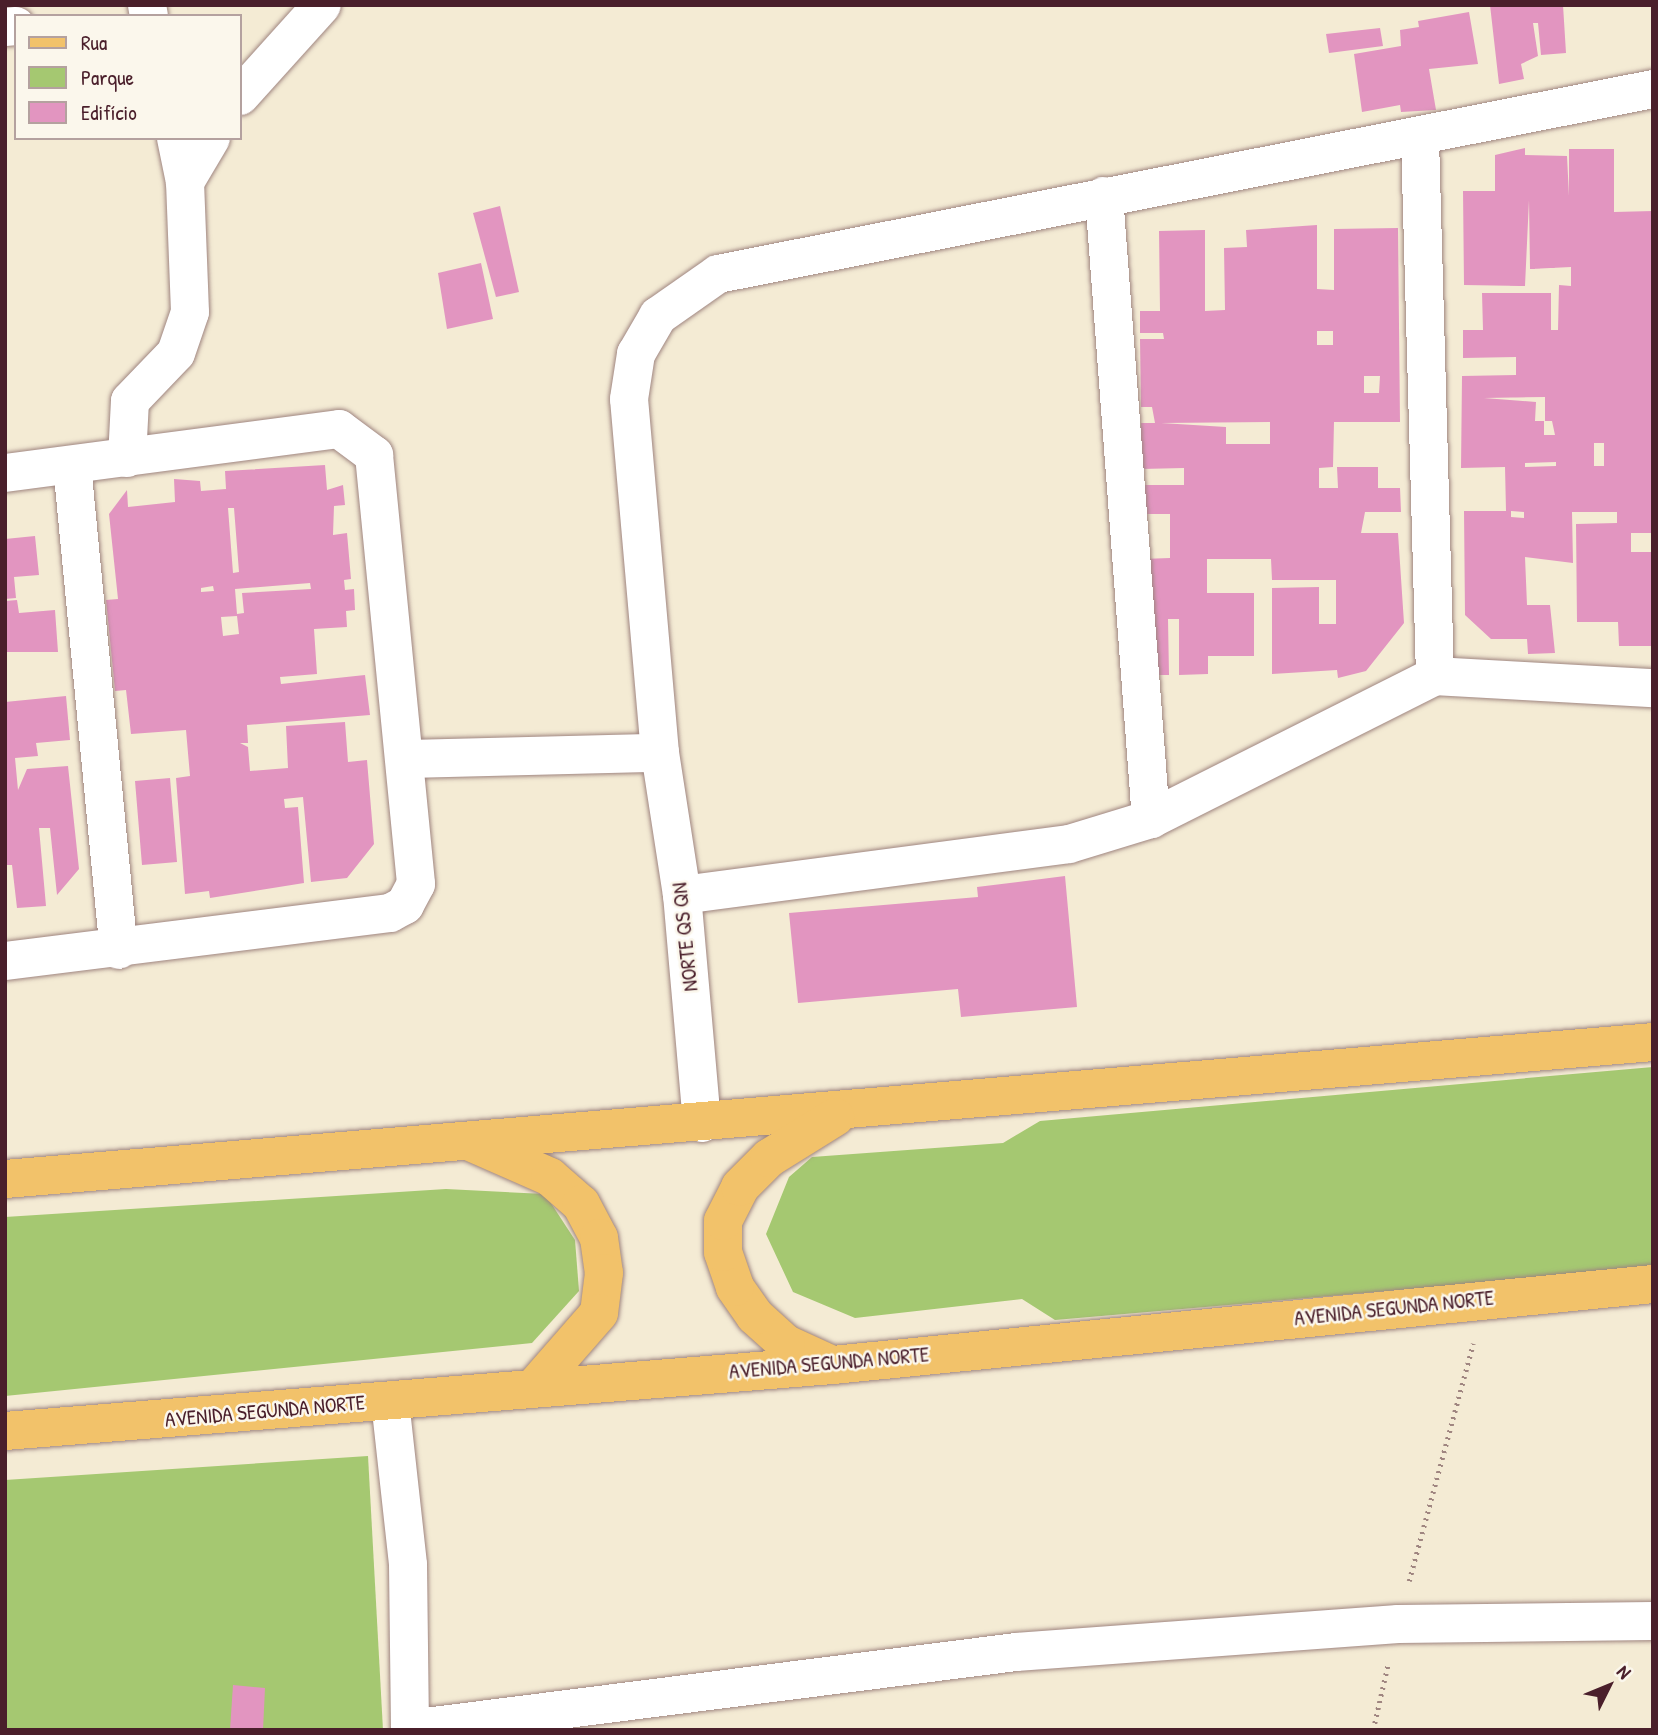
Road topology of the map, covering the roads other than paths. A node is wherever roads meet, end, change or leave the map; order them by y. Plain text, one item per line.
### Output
1 (322, 5) edge
2 (1653, 89) edge
3 (242, 94) edge
4 (1420, 139) junction
5 (176, 140) edge
6 (210, 140) edge
7 (185, 182) junction
8 (1104, 196) junction
9 (127, 458) junction
10 (72, 465) junction
11 (5, 473) edge
12 (1435, 676) junction
13 (1653, 688) edge
14 (660, 753) junction
15 (407, 758) junction
16 (1151, 819) junction
17 (682, 895) junction
18 (120, 950) junction
19 (5, 961) edge
20 (1653, 1042) edge
21 (840, 1114) junction
22 (702, 1123) junction
23 (465, 1140) junction
24 (5, 1179) edge
25 (1653, 1284) edge
26 (833, 1365) junction
27 (537, 1384) junction
28 (390, 1401) junction
29 (5, 1431) edge
30 (1653, 1622) edge
31 (410, 1730) edge

1 - 3 street
2 - 4 street, NORTE QS QN
4 - 8 street, NORTE QS QN
4 - 12 street
5 - 7 street
6 - 7 street
7 - 9 street
8 - 14 street, NORTE QS QN
8 - 16 street
9 - 10 street
9 - 15 street
10 - 11 street
10 - 18 street
12 - 13 street
12 - 16 street
14 - 15 street
14 - 17 street, NORTE QS QN
15 - 18 street
16 - 17 street
17 - 22 street, NORTE QS QN
18 - 19 street
20 - 21 main road
21 - 22 main road
21 - 26 main road
22 - 23 main road
23 - 24 main road
23 - 27 main road
25 - 26 main road, AVENIDA SEGUNDA NORTE
26 - 27 main road, AVENIDA SEGUNDA NORTE
27 - 28 main road, AVENIDA SEGUNDA NORTE
28 - 29 main road, AVENIDA SEGUNDA NORTE
28 - 31 street
30 - 31 street

